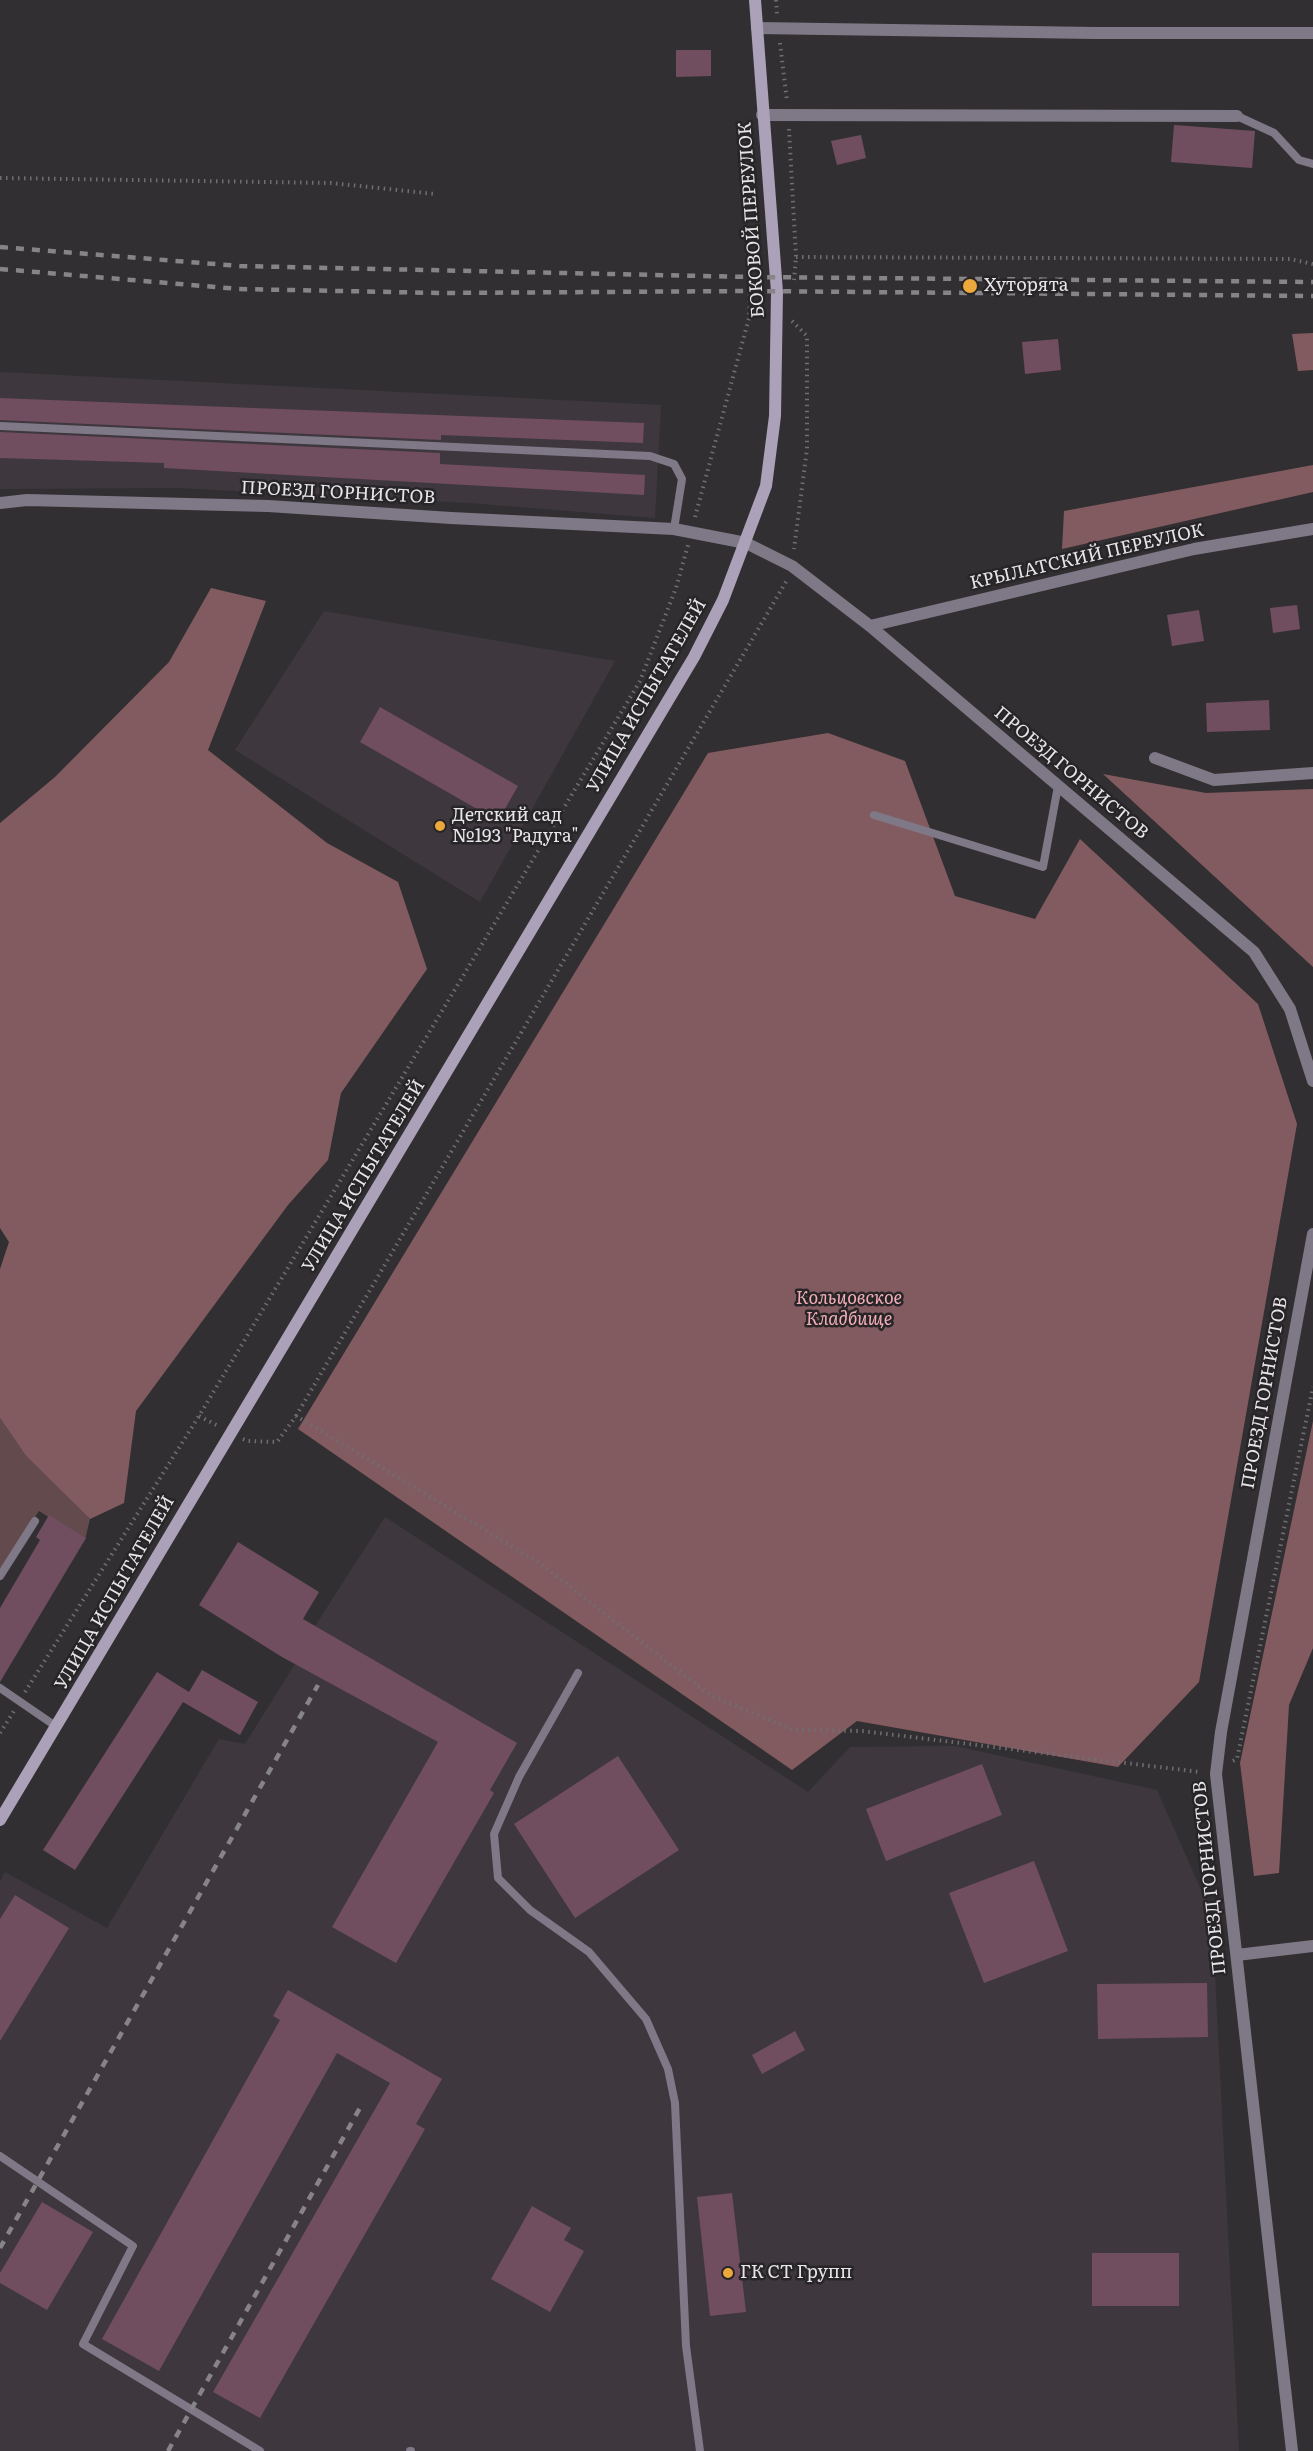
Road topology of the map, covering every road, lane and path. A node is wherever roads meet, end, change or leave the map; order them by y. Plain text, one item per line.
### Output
1 (755, 0) edge
2 (776, 0) edge
3 (758, 28) junction
4 (779, 29) junction
5 (1313, 33) edge
6 (762, 115) junction
7 (788, 115) junction
8 (1237, 116) joint
9 (1313, 164) edge
10 (0, 178) edge
11 (435, 194) dead end
12 (796, 257) junction
13 (1313, 264) edge
14 (793, 284) dead end
15 (750, 291) dead end
16 (792, 312) dead end
17 (0, 426) edge
18 (0, 503) edge
19 (674, 529) junction
20 (1313, 529) edge
21 (692, 532) junction
22 (746, 543) junction
23 (792, 566) junction
24 (870, 626) junction
25 (1155, 758) dead end
26 (1313, 773) edge
27 (1058, 786) junction
28 (873, 815) dead end
29 (1313, 1081) edge
30 (1313, 1234) edge
31 (1313, 1387) edge
32 (199, 1416) junction
33 (296, 1416) junction
34 (231, 1432) junction
35 (35, 1521) dead end
36 (0, 1576) edge
37 (578, 1673) dead end
38 (0, 1688) edge
39 (20, 1701) junction
40 (57, 1727) junction
41 (0, 1733) edge
42 (1216, 1774) junction
43 (0, 1820) edge
44 (1313, 1946) edge
45 (1237, 1955) junction
46 (0, 2156) edge
47 (260, 2451) edge
48 (700, 2451) edge
49 (1292, 2451) edge

1 - 3 main road, БОКОВОЙ ПЕРЕУЛОК
2 - 4 path
3 - 4 street
3 - 6 main road, БОКОВОЙ ПЕРЕУЛОК
4 - 5 street
4 - 7 path
6 - 7 street
6 - 22 main road, БОКОВОЙ ПЕРЕУЛОК
7 - 8 street
7 - 12 path
8 - 9 lane
10 - 11 path
12 - 13 path
12 - 14 path
15 - 21 path
16 - 23 path
17 - 19 lane
18 - 19 street, ПРОЕЗД ГОРНИСТОВ
19 - 21 street, ПРОЕЗД ГОРНИСТОВ
20 - 24 street, КРЫЛАТСКИЙ ПЕРЕУЛОК
21 - 22 street, ПРОЕЗД ГОРНИСТОВ
21 - 32 path
22 - 23 street, ПРОЕЗД ГОРНИСТОВ
22 - 34 main road, УЛИЦА ИСПЫТАТЕЛЕЙ
23 - 24 street, ПРОЕЗД ГОРНИСТОВ
23 - 33 path
24 - 27 street, ПРОЕЗД ГОРНИСТОВ
25 - 26 street
27 - 28 lane
27 - 29 street, ПРОЕЗД ГОРНИСТОВ
30 - 42 street, ПРОЕЗД ГОРНИСТОВ
31 - 42 path
32 - 34 path
32 - 39 path
33 - 34 path
33 - 42 path
34 - 40 main road, УЛИЦА ИСПЫТАТЕЛЕЙ
35 - 36 lane
37 - 48 lane
38 - 39 lane
39 - 40 lane
39 - 41 path
40 - 43 main road, УЛИЦА ИСПЫТАТЕЛЕЙ
42 - 45 street, ПРОЕЗД ГОРНИСТОВ
44 - 45 street
45 - 49 street, ПРОЕЗД ГОРНИСТОВ
46 - 47 lane

